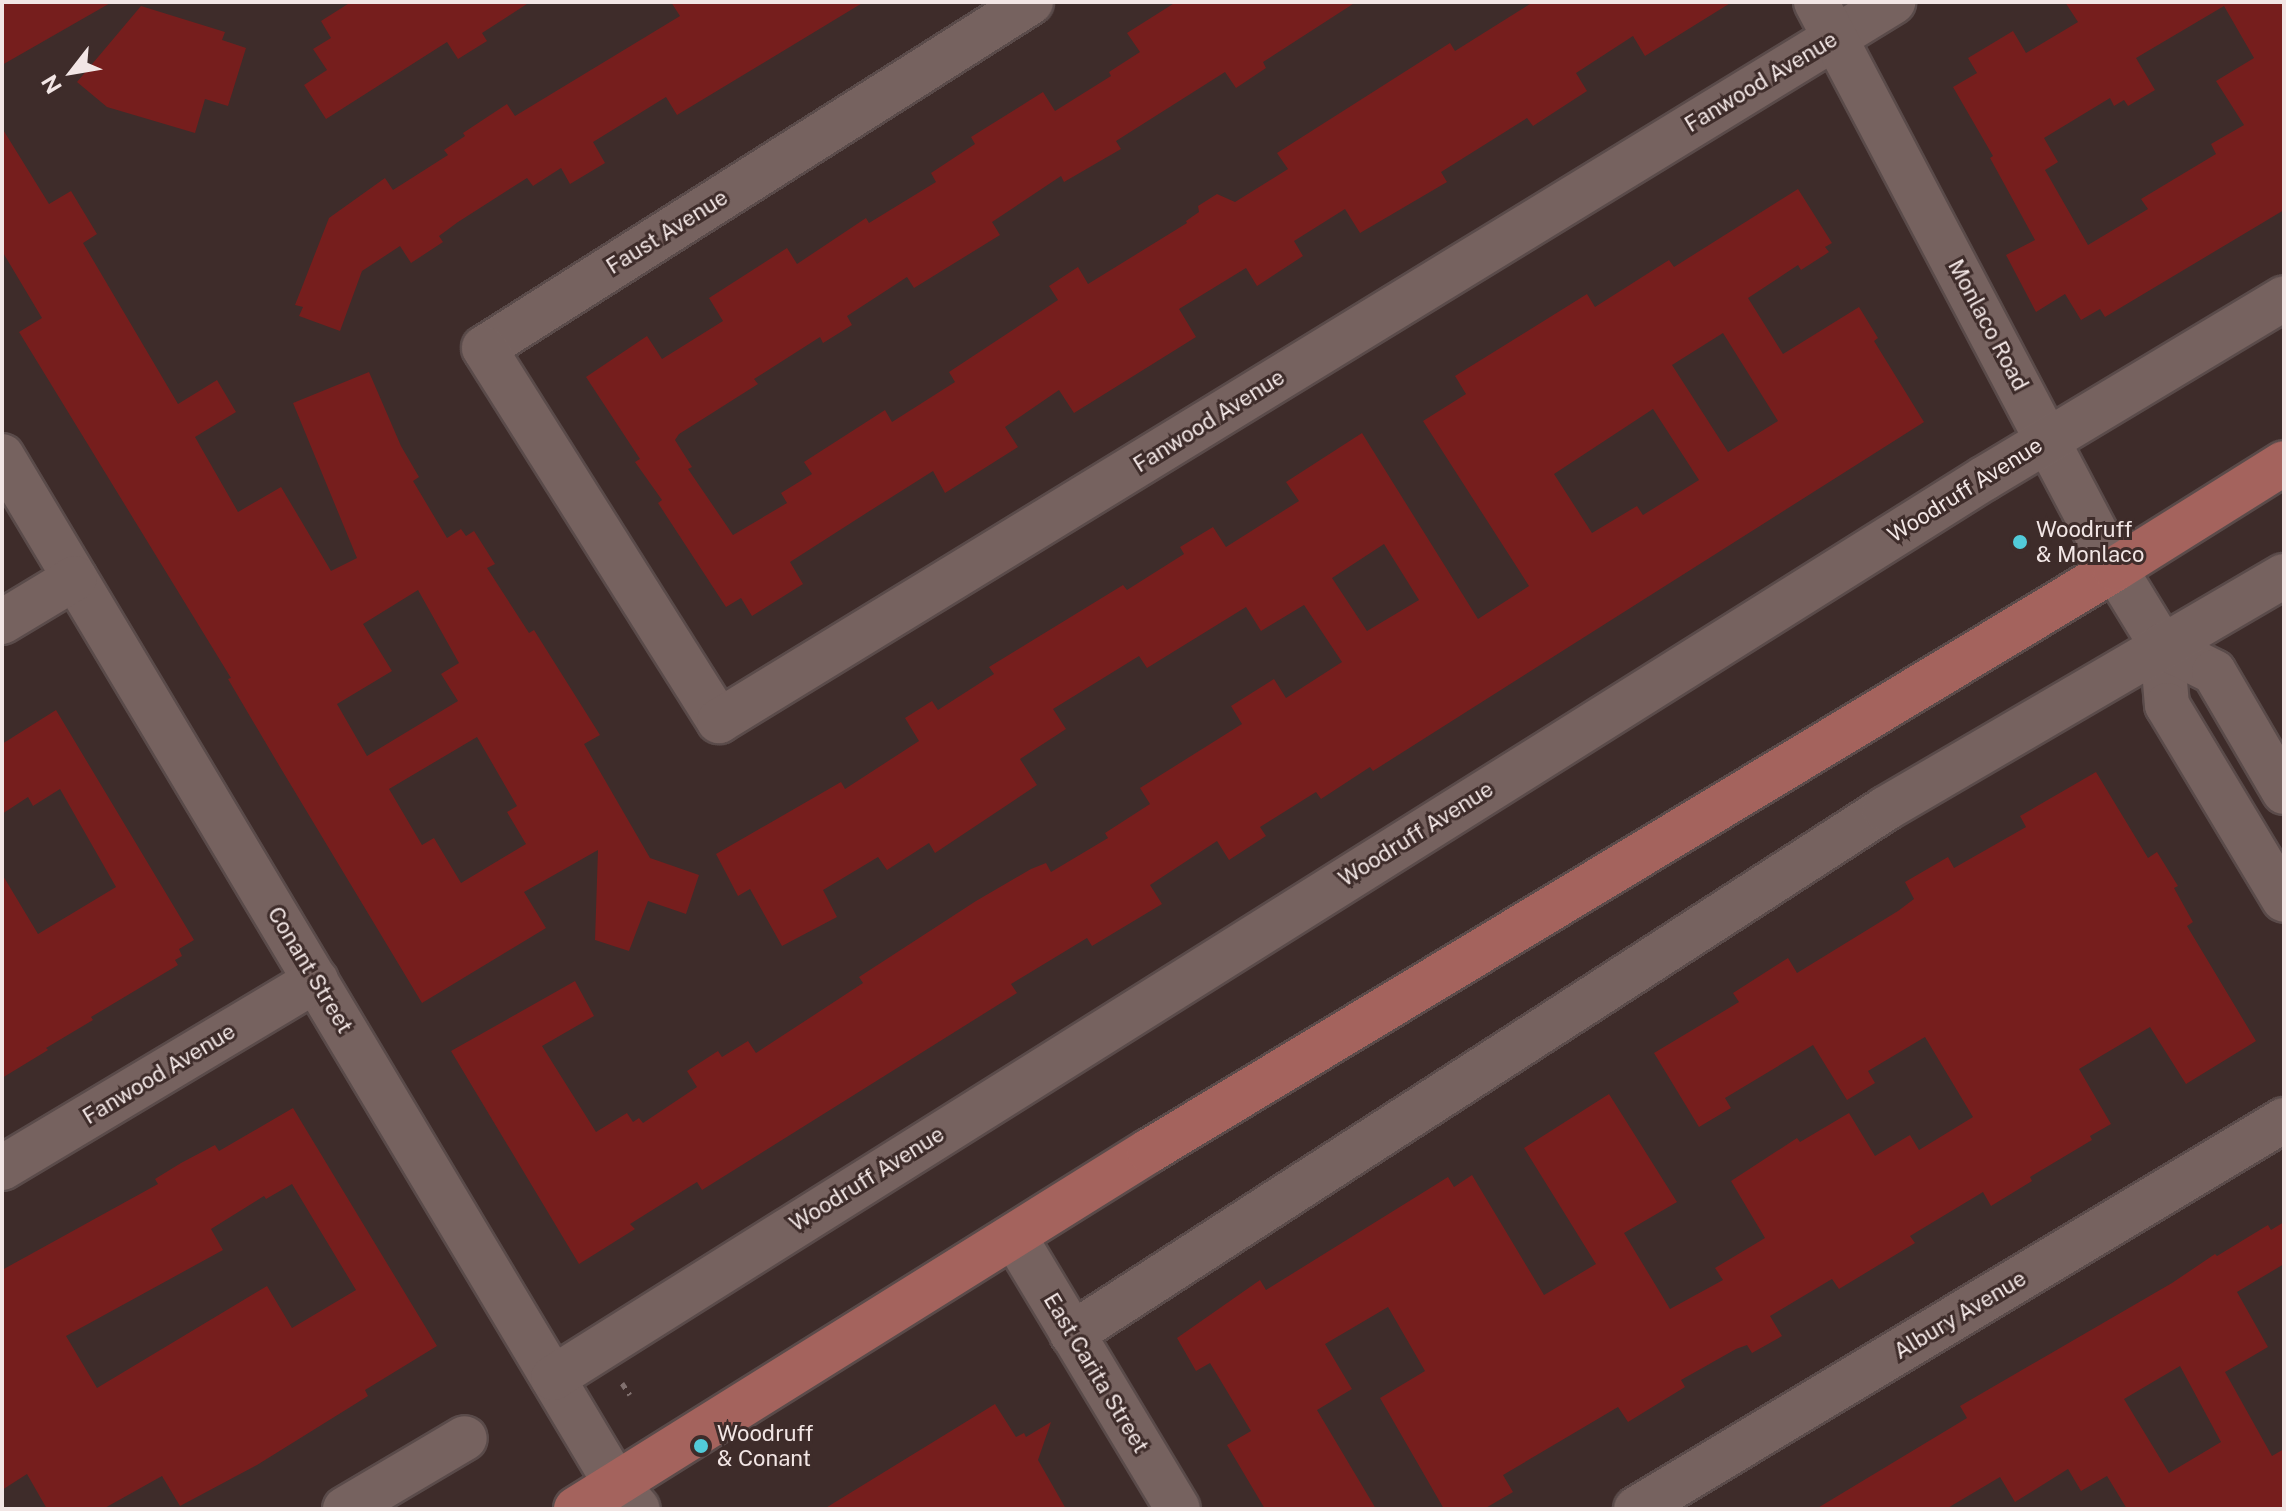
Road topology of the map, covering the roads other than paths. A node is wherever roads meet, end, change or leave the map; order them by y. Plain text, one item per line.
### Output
1 (1031, 2) edge
2 (1893, 2) edge
3 (1825, 20) edge
4 (2284, 298) edge
5 (2049, 438) junction
6 (2, 456) edge
7 (2284, 463) edge
8 (597, 530) joint
9 (2115, 569) junction
10 (2284, 576) edge
11 (75, 578) junction
12 (2, 622) edge
13 (2162, 646) junction
14 (2284, 792) edge
15 (2284, 900) edge
16 (316, 980) junction
17 (2284, 1120) edge
18 (2, 1168) edge
19 (1014, 1236) junction
20 (1072, 1334) junction
21 (553, 1378) junction
22 (465, 1438) dead end
23 (626, 1501) edge
24 (345, 1509) edge
25 (576, 1509) edge
26 (1178, 1509) edge
27 (1636, 1509) edge

1 - 8 street, Faust Avenue
2 - 3 street, Fanwood Avenue
3 - 5 street, Monlaco Road
3 - 8 street, Fanwood Avenue
4 - 5 street, Woodruff Avenue
5 - 9 street, Monlaco Road
5 - 21 street, Woodruff Avenue
6 - 11 street, Conant Street
7 - 9 main road
9 - 13 street, Monlaco Road
9 - 19 main road
10 - 13 street
11 - 12 street
11 - 16 street, Conant Street
13 - 14 street
13 - 15 street, Monlaco Road
13 - 20 street
16 - 18 street, Fanwood Avenue
16 - 21 street, Conant Street
17 - 27 street, Albury Avenue
19 - 20 street, East Carita Street
19 - 23 main road
20 - 26 street, East Carita Street
21 - 23 street, Conant Street
22 - 24 street
23 - 25 main road

